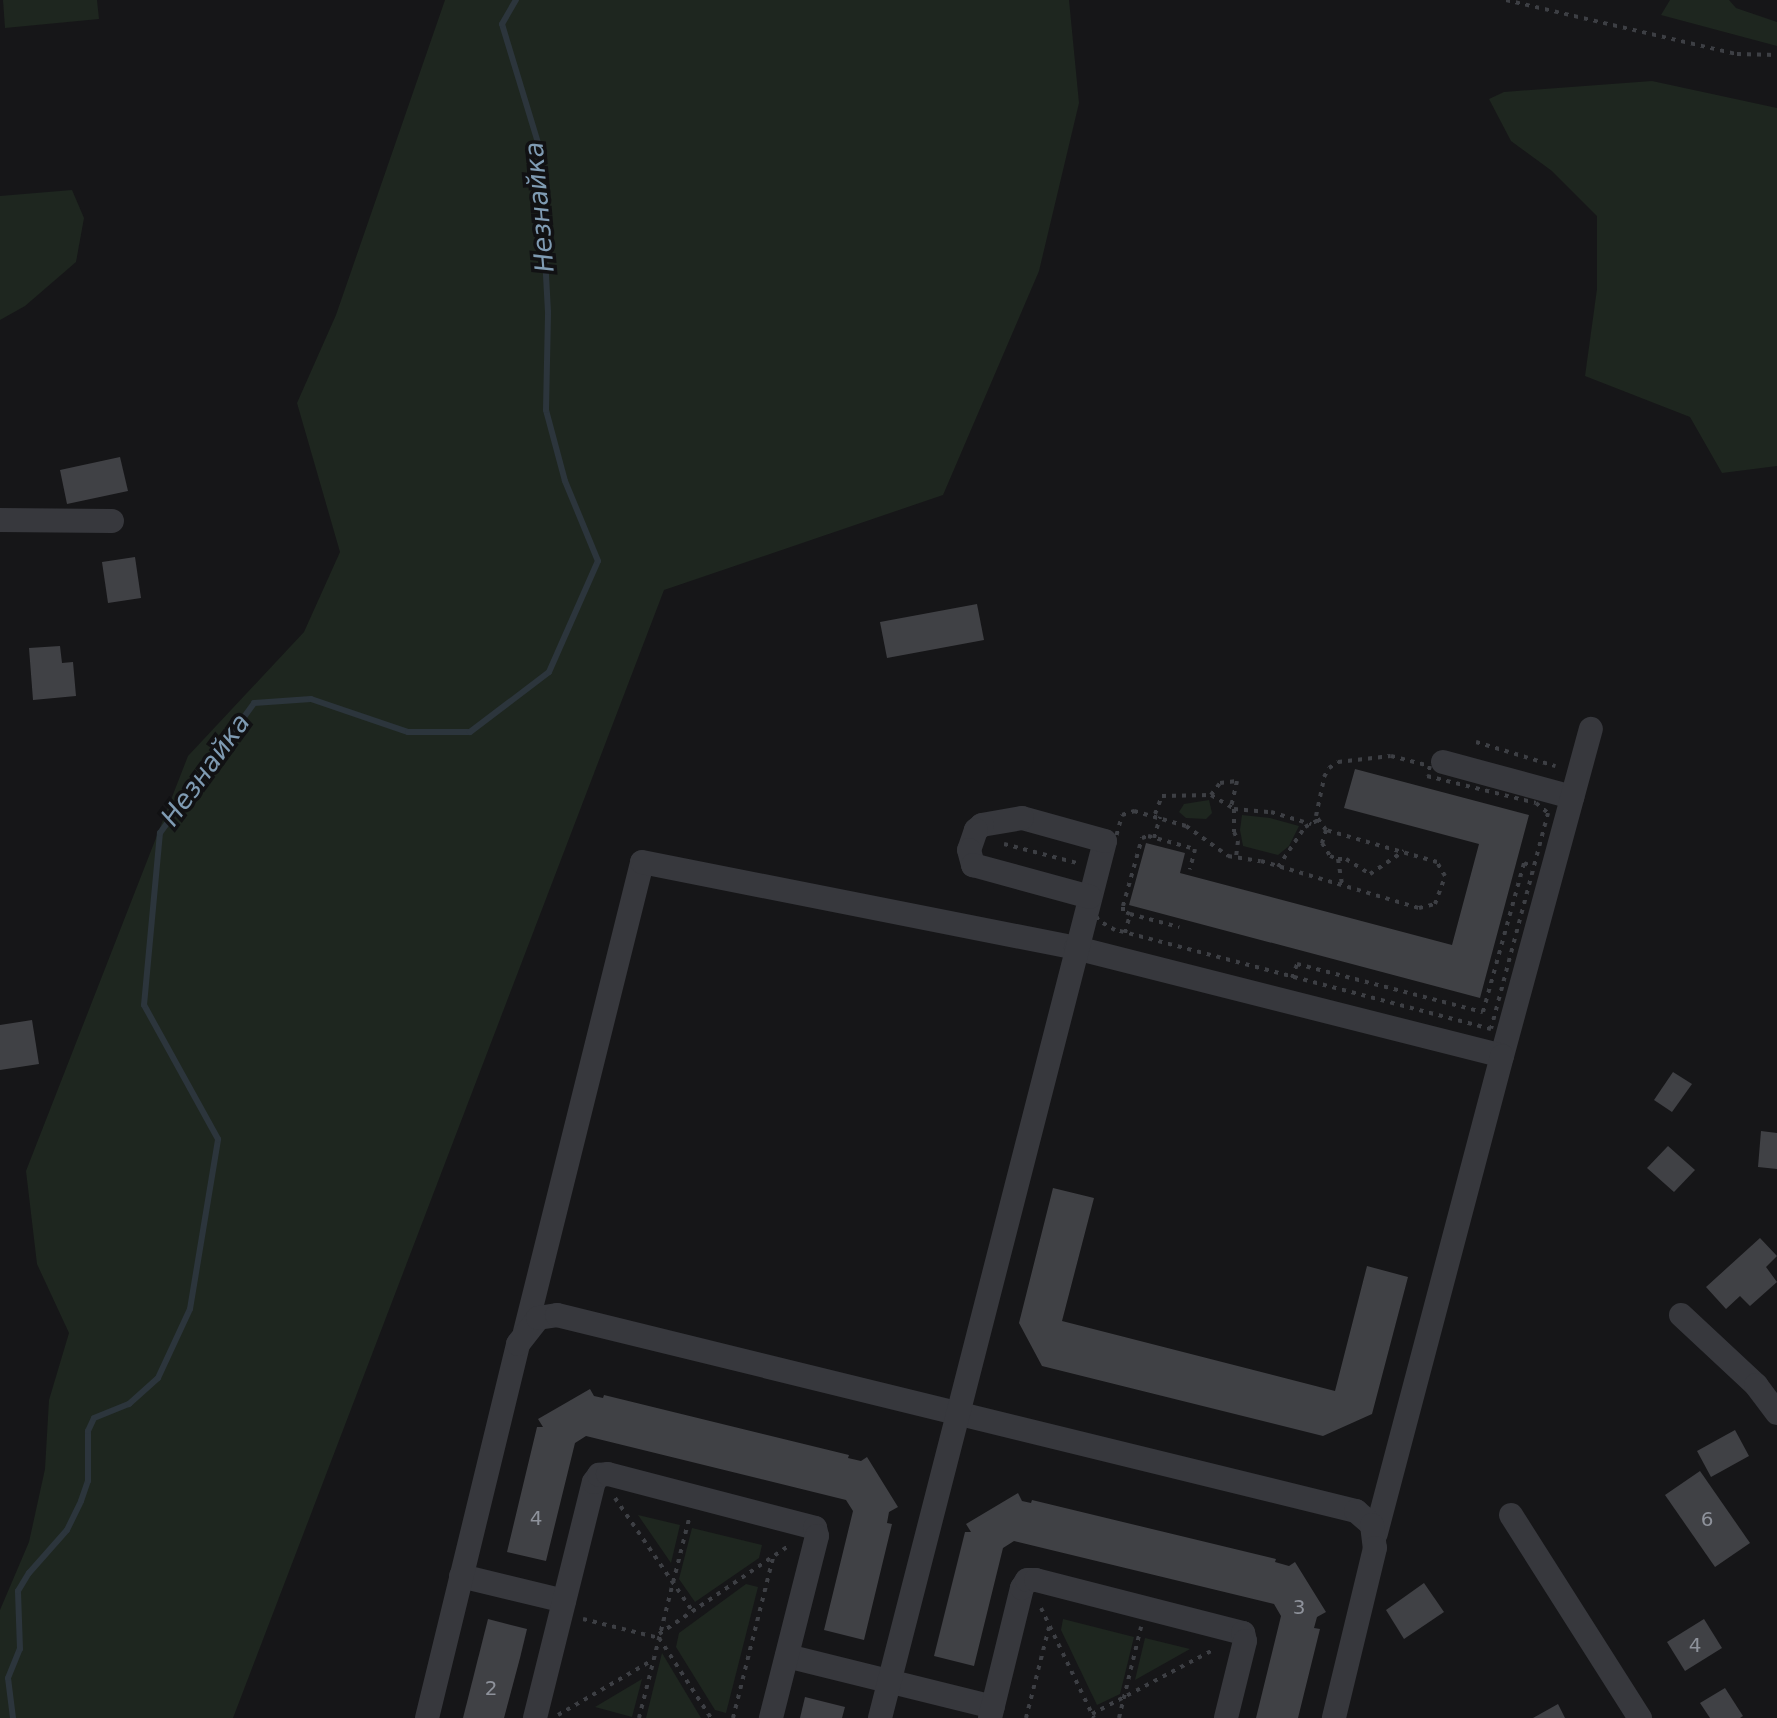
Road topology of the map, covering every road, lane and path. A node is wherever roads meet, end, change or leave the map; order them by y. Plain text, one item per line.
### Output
1 (1506, 0) edge
2 (1777, 55) edge
3 (0, 520) edge
4 (112, 521) dead end
5 (1591, 729) dead end
6 (1443, 762) dead end
7 (1211, 795) junction
8 (1572, 797) junction
9 (1232, 808) junction
10 (1158, 815) junction
11 (1318, 820) junction
12 (1311, 824) junction
13 (1326, 830) junction
14 (1154, 838) junction
15 (999, 843) dead end
16 (1405, 851) junction
17 (1236, 857) junction
18 (1338, 859) junction
19 (1278, 867) junction
20 (1536, 867) junction
21 (1190, 869) dead end
22 (1102, 870) junction
23 (1342, 885) junction
24 (1090, 897) junction
25 (1130, 914) junction
26 (1179, 927) dead end
27 (1125, 933) junction
28 (1076, 948) junction
29 (1292, 978) junction
30 (1502, 1056) junction
31 (1681, 1315) dead end
32 (525, 1332) junction
33 (957, 1413) junction
34 (1777, 1413) edge
35 (599, 1475) junction
36 (694, 1495) junction
37 (1511, 1515) dead end
38 (815, 1528) junction
39 (1376, 1534) junction
40 (773, 1557) junction
41 (461, 1576) junction
42 (1027, 1580) junction
43 (673, 1582) junction
44 (1146, 1607) junction
45 (563, 1608) junction
46 (693, 1612) junction
47 (1049, 1626) junction
48 (1243, 1633) junction
49 (659, 1636) junction
50 (787, 1656) junction
51 (653, 1660) junction
52 (889, 1681) junction
53 (1124, 1697) junction
54 (991, 1712) edge
55 (1093, 1716) edge
56 (427, 1718) edge
57 (535, 1718) edge
58 (554, 1718) edge
59 (639, 1718) edge
60 (711, 1718) edge
61 (733, 1718) edge
62 (771, 1718) edge
63 (880, 1718) edge
64 (1026, 1718) edge
65 (1119, 1718) edge
66 (1226, 1718) edge
67 (1334, 1718) edge
68 (1640, 1718) edge

1 - 2 path
3 - 4 lane
5 - 8 lane
6 - 8 lane
7 - 9 path
7 - 9 path
7 - 10 path
8 - 30 lane
9 - 12 path
9 - 17 path
10 - 14 path
10 - 17 path
10 - 22 path
11 - 12 path
11 - 13 path
11 - 20 path
12 - 19 path
13 - 16 path
13 - 18 path
14 - 21 path
14 - 25 path
15 - 22 path
16 - 18 path
16 - 23 path
17 - 19 path
18 - 23 path
19 - 23 path
20 - 29 path
20 - 29 path
22 - 24 lane
22 - 24 lane
22 - 27 path
24 - 28 lane
25 - 26 path
25 - 27 path
27 - 29 path
28 - 30 lane
28 - 32 lane
28 - 33 lane
30 - 39 lane
31 - 34 lane
32 - 33 lane
32 - 41 lane
33 - 39 lane
33 - 52 lane
35 - 36 lane
35 - 43 path
35 - 45 lane
36 - 38 lane
36 - 43 path
37 - 68 lane
38 - 40 path
38 - 50 lane
39 - 67 lane
40 - 46 path
40 - 61 path
41 - 45 lane
41 - 56 lane
42 - 44 lane
42 - 47 path
42 - 54 lane
43 - 46 path
43 - 49 path
44 - 48 lane
44 - 53 path
45 - 49 path
45 - 57 lane
46 - 49 path
47 - 55 path
47 - 64 path
48 - 53 path
48 - 66 lane
49 - 51 path
49 - 60 path
50 - 52 lane
50 - 62 lane
51 - 58 path
51 - 59 path
52 - 54 lane
52 - 63 lane
53 - 55 path
53 - 65 path

